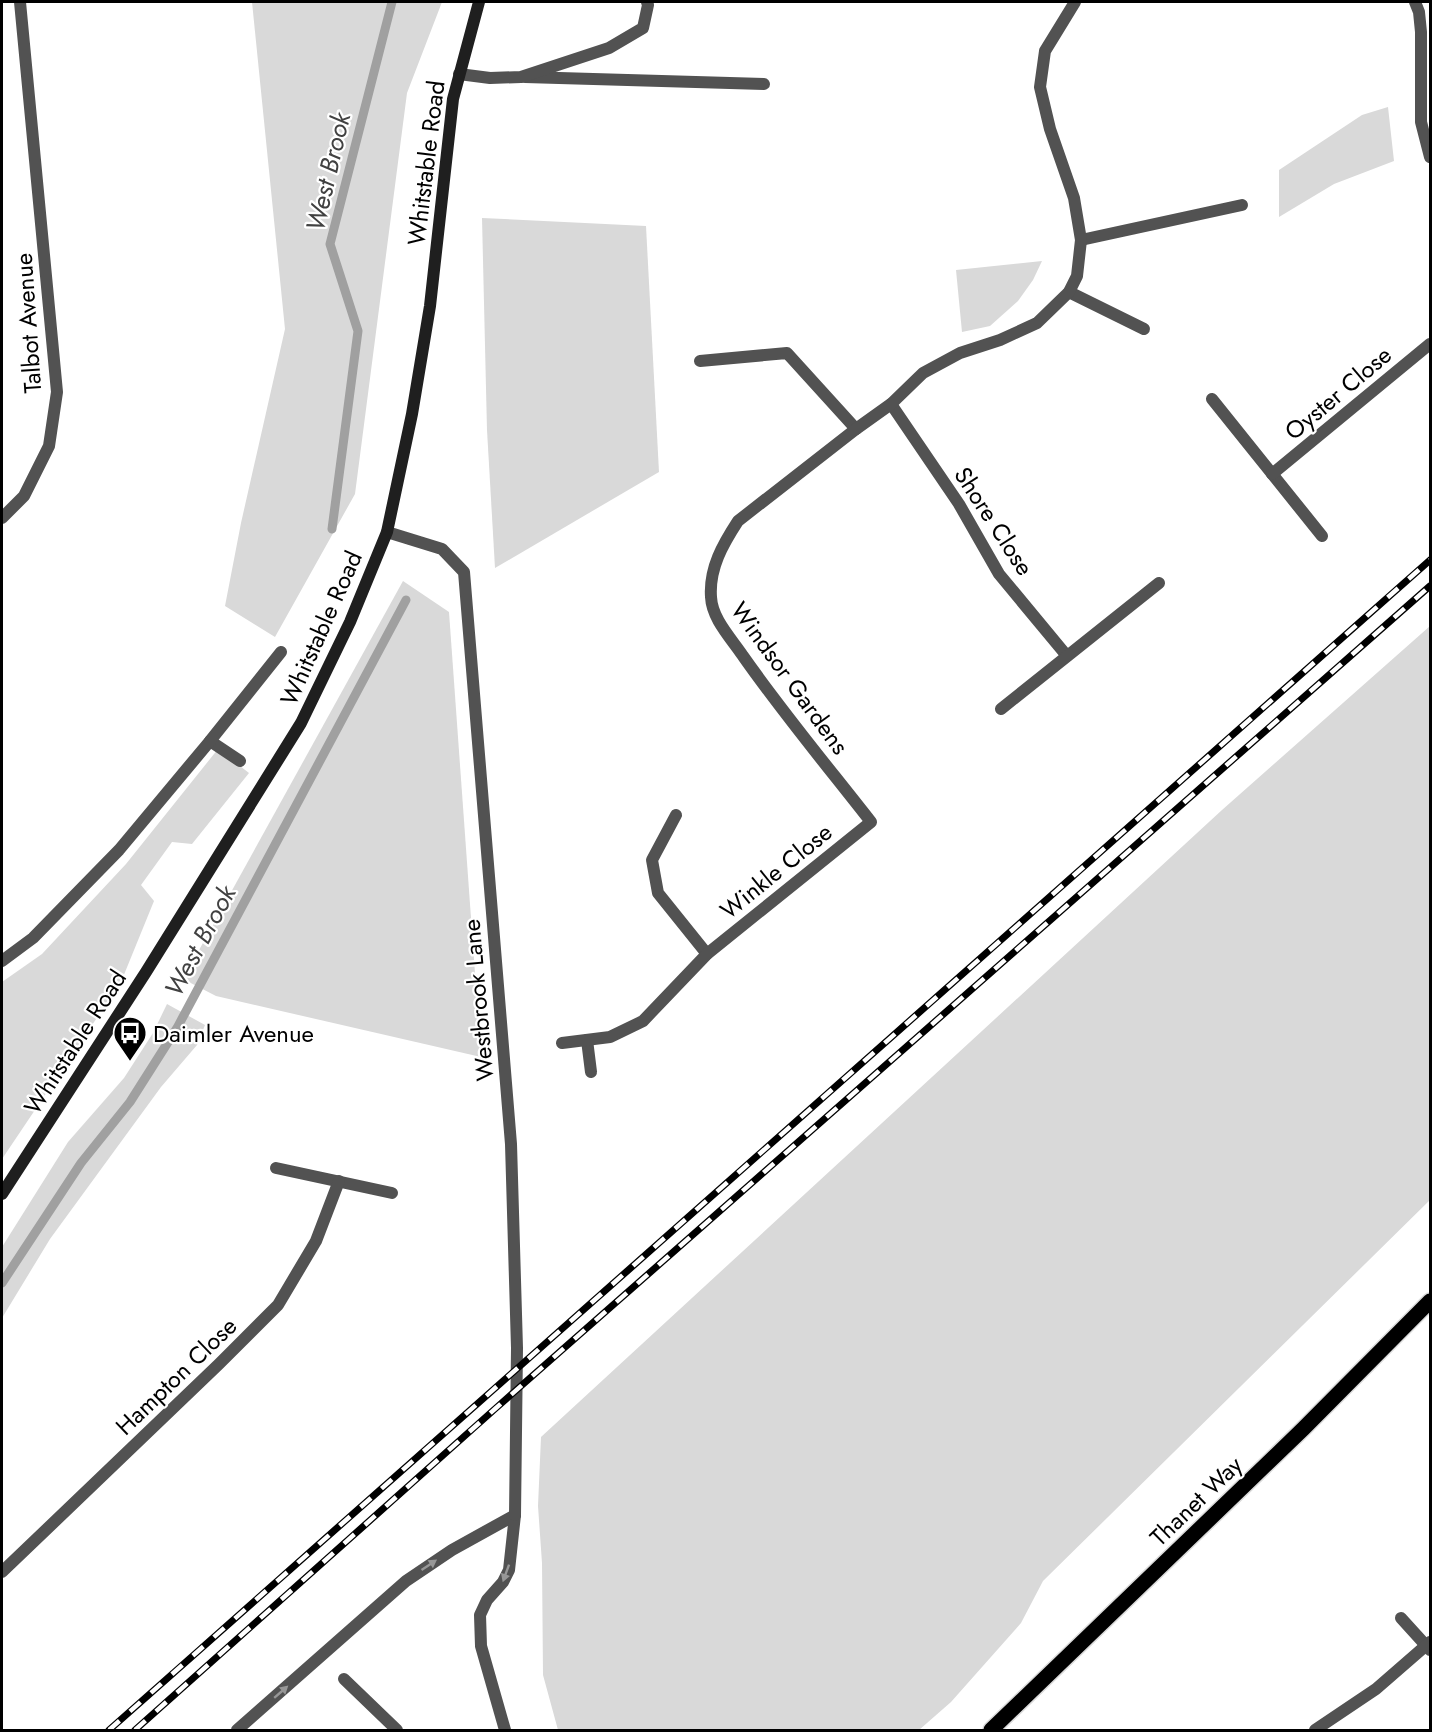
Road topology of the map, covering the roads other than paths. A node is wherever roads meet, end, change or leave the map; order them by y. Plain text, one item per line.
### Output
1 (20, 2) edge
2 (479, 2) edge
3 (647, 2) edge
4 (1075, 2) edge
5 (1415, 2) edge
6 (459, 74) junction
7 (521, 77) junction
8 (764, 84) dead end
9 (1431, 157) edge
10 (1242, 205) dead end
11 (1081, 240) junction
12 (1069, 292) junction
13 (1144, 329) dead end
14 (1431, 344) edge
15 (700, 361) dead end
16 (1212, 399) dead end
17 (891, 404) junction
18 (856, 429) junction
19 (1272, 474) junction
20 (2, 518) edge
21 (387, 532) junction
22 (1322, 536) dead end
23 (1159, 583) dead end
24 (281, 652) dead end
25 (1067, 656) junction
26 (1001, 709) dead end
27 (210, 741) junction
28 (240, 761) dead end
29 (676, 815) dead end
30 (872, 822) joint
31 (707, 954) junction
32 (2, 962) edge
33 (587, 1040) junction
34 (562, 1043) dead end
35 (591, 1072) dead end
36 (276, 1168) dead end
37 (339, 1181) junction
38 (392, 1193) dead end
39 (2, 1194) edge
40 (1431, 1301) edge
41 (515, 1515) junction
42 (2, 1572) edge
43 (1401, 1618) dead end
44 (1429, 1646) edge
45 (344, 1679) dead end
46 (237, 1731) edge
47 (398, 1731) edge
48 (505, 1731) edge
49 (991, 1731) edge
50 (1315, 1731) edge

1 - 20 street, Talbot Avenue
2 - 6 main road, Whitstable Road
3 - 7 street
4 - 11 street, Windsor Gardens
5 - 9 street
6 - 7 street
6 - 21 main road, Whitstable Road
7 - 8 street
10 - 11 street
11 - 12 street, Windsor Gardens
12 - 13 street
12 - 17 street, Windsor Gardens
14 - 19 street, Oyster Close
15 - 18 street
16 - 19 street
17 - 18 street, Windsor Gardens
17 - 25 street, Shore Close
18 - 30 street, Windsor Gardens
19 - 22 street
21 - 39 main road, Whitstable Road
21 - 41 street, Westbrook Lane
23 - 25 street
24 - 27 street, Whitstable Road
25 - 26 street
27 - 28 street
27 - 32 street, Whitstable Road
29 - 31 street
30 - 31 street, Winkle Close
31 - 33 street, Winkle Close
33 - 34 street, Winkle Close
33 - 35 street
36 - 37 street
37 - 38 street
37 - 42 street, Hampton Close
40 - 49 main road, Thanet Way
46 -> 41 street
41 -> 48 street, Westbrook Lane
43 - 44 street
44 - 50 street
45 - 47 street

